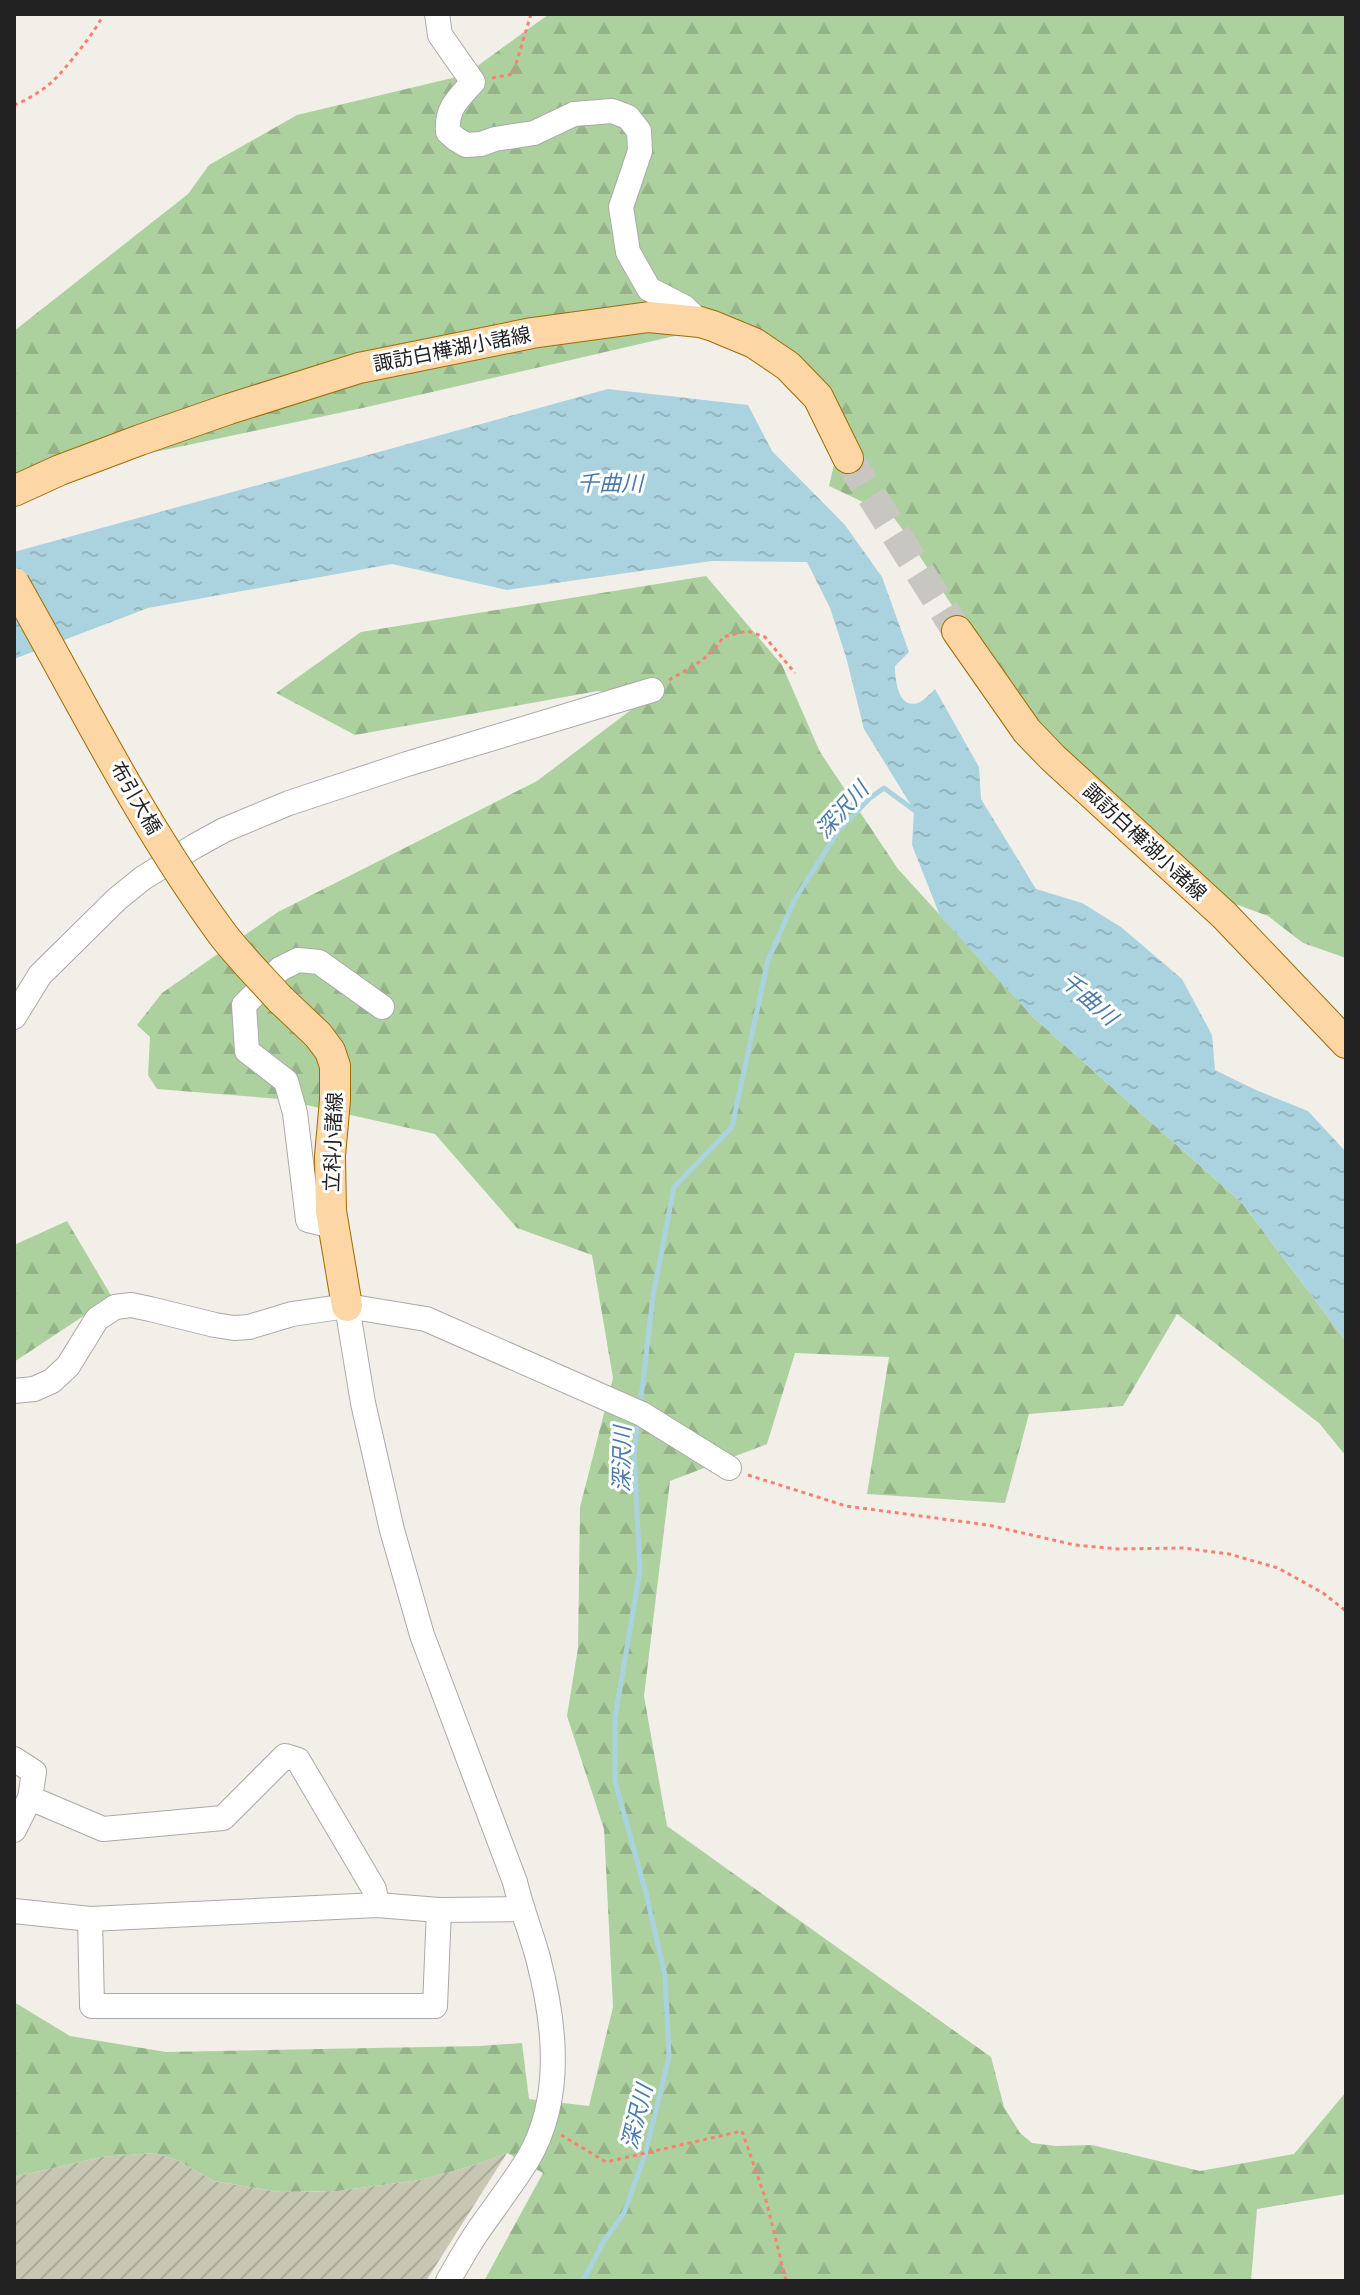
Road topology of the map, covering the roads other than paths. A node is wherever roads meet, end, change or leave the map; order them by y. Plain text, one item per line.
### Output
1 (437, 14) edge
2 (700, 322) junction
3 (848, 458) tunnel mouth
4 (14, 491) edge
5 (14, 583) edge
6 (957, 631) tunnel mouth
7 (652, 690) road end
8 (280, 999) joint
9 (382, 1007) dead end
10 (14, 1017) edge
11 (1346, 1043) edge
12 (333, 1226) junction
13 (347, 1306) junction
14 (14, 1391) edge
15 (729, 1468) road end
16 (14, 1759) edge
17 (30, 1798) junction
18 (14, 1830) edge
19 (377, 1905) junction
20 (522, 1909) junction
21 (439, 1910) junction
22 (14, 1911) edge
23 (90, 1919) junction
24 (448, 2281) edge

1 - 2 street
2 - 3 main road, 諏訪白樺湖小諸線
2 - 4 main road, 諏訪白樺湖小諸線
5 - 8 main road, 布引大橋, bridge
6 - 11 main road, 諏訪白樺湖小諸線
7 - 10 street
8 - 12 main road, 立科小諸線
9 - 12 street
12 - 13 main road, 立科小諸線
13 - 14 street
13 - 15 street
13 - 20 street
16 - 17 street
17 - 18 street
17 - 19 street
19 - 21 street
19 - 23 street
20 - 21 street
20 - 24 street
21 - 23 street
22 - 23 street

